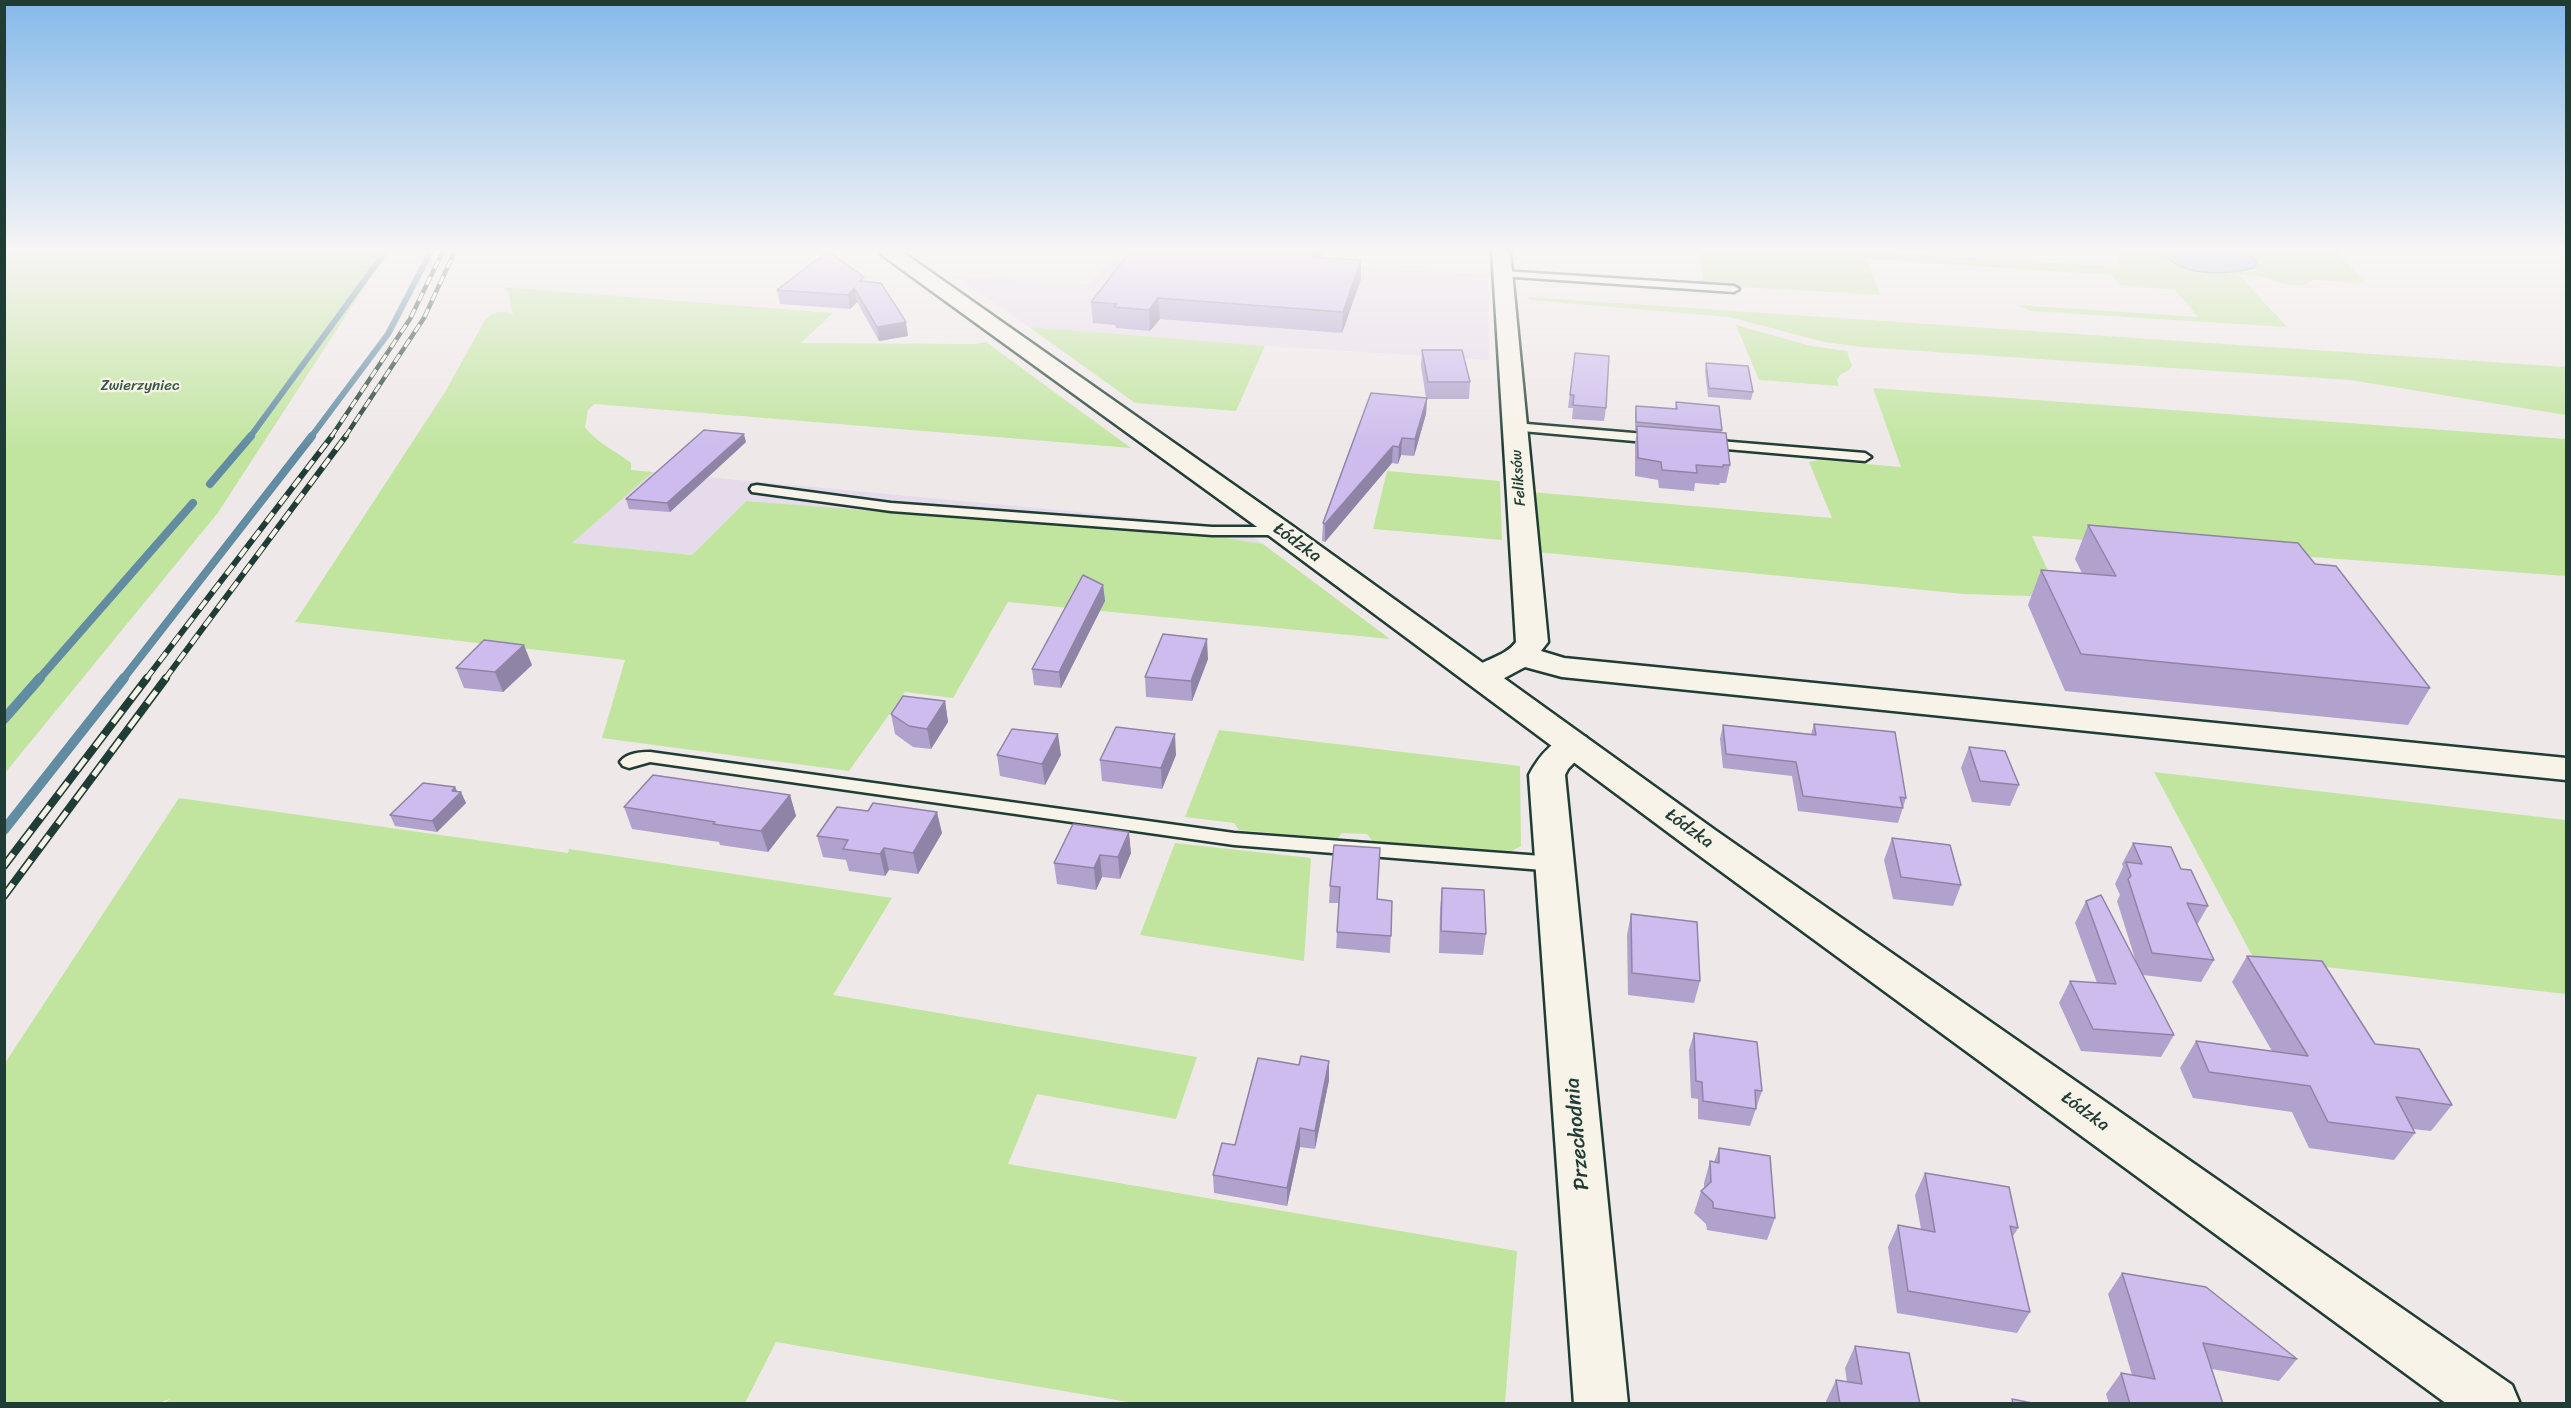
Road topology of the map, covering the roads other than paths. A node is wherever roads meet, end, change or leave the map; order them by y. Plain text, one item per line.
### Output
1 (981, 317) edge
2 (1506, 317) edge
3 (1515, 427) junction
4 (1666, 440) edge
5 (1690, 442) edge
6 (1864, 457) dead end
7 (757, 489) dead end
8 (1281, 531) junction
9 (1522, 656) junction
10 (1481, 677) junction
11 (1574, 746) junction
12 (629, 762) dead end
13 (2566, 769) edge
14 (1555, 864) junction
15 (1602, 1404) edge
16 (2493, 1404) edge

1 - 8 street, Łódzka
2 - 3 street, Feliksów
3 - 4 lane
3 - 9 street, Feliksów
5 - 6 lane
7 - 8 lane
8 - 10 street, Łódzka
9 - 10 street
9 - 13 street
10 - 11 street, Łódzka
11 - 14 street, Przechodnia
11 - 16 street, Łódzka
12 - 14 lane
14 - 15 street, Przechodnia

